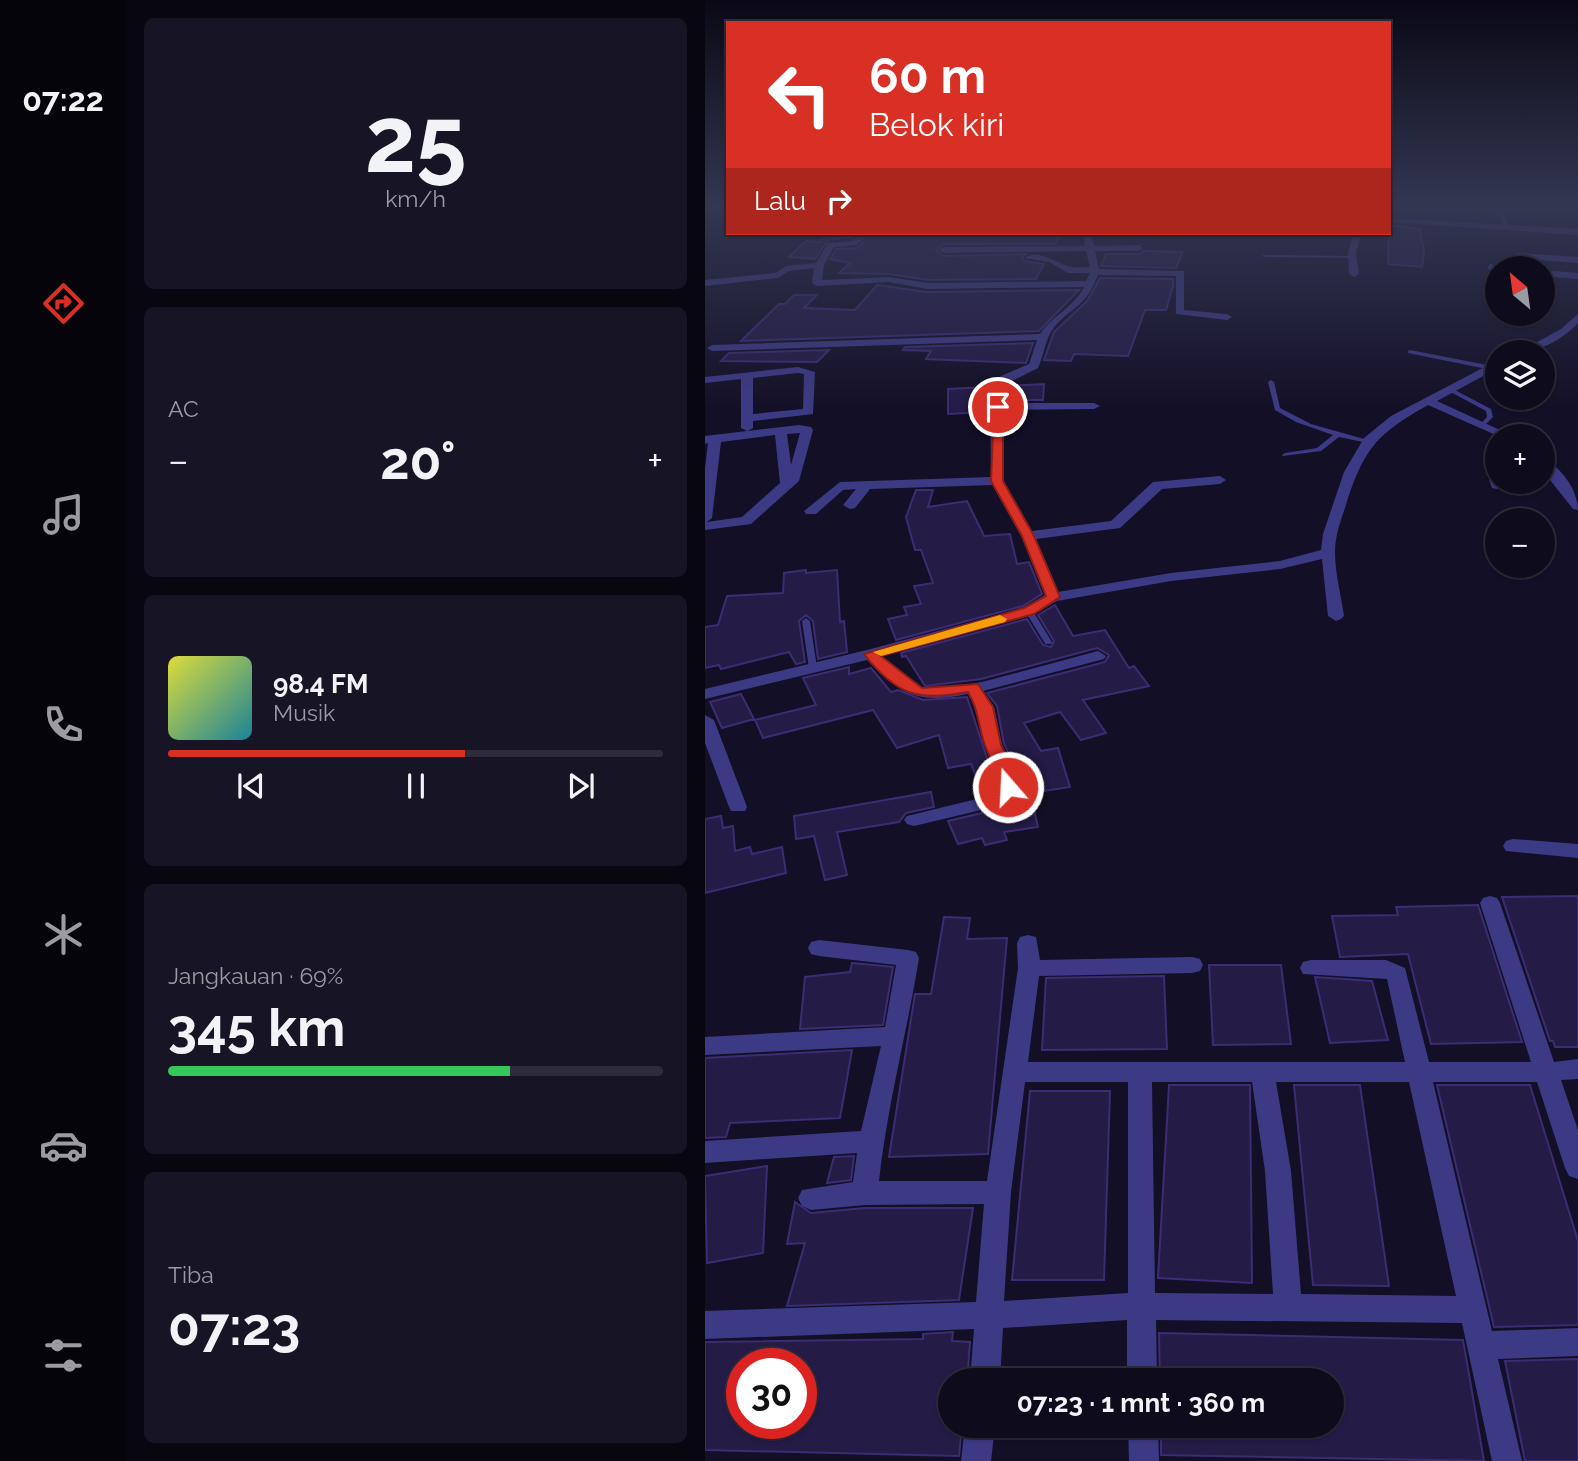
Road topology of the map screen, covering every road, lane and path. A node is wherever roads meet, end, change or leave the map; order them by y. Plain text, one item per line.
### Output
1 (779, 274) edge
2 (818, 274) edge
3 (1089, 274) edge
4 (1129, 274) edge
5 (1181, 274) edge
6 (1093, 275) junction
7 (1555, 275) edge
8 (1578, 276) edge
9 (705, 283) edge
10 (1033, 284) junction
11 (1028, 297) dead end
12 (1201, 314) junction
13 (1227, 317) dead end
14 (1578, 317) edge
15 (1196, 330) dead end
16 (1043, 337) junction
17 (1547, 340) edge
18 (712, 348) dead end
19 (1410, 352) dead end
20 (1485, 364) edge
21 (1485, 369) edge
22 (747, 376) junction
23 (705, 380) edge
24 (1271, 382) dead end
25 (1449, 389) junction
26 (1428, 401) junction
27 (1094, 406) dead end
28 (998, 407) junction
29 (745, 418) junction
30 (1483, 424) joint
31 (781, 432) junction
32 (748, 435) junction
33 (1337, 435) junction
34 (710, 439) edge
35 (1368, 441) junction
36 (1285, 455) dead end
37 (1555, 479) edge
38 (1219, 480) dead end
39 (997, 481) junction
40 (787, 484) junction
41 (866, 485) junction
42 (850, 505) dead end
43 (1577, 505) edge
44 (811, 511) dead end
45 (705, 518) edge
46 (705, 526) edge
47 (1028, 536) junction
48 (1328, 553) junction
49 (1053, 597) junction
50 (1029, 611) junction
51 (1336, 616) dead end
52 (807, 621) dead end
53 (1047, 642) dead end
54 (871, 654) junction
55 (1098, 656) dead end
56 (813, 668) junction
57 (972, 687) junction
58 (705, 694) edge
59 (705, 720) edge
60 (738, 807) dead end
61 (914, 820) dead end
62 (1513, 846) dead end
63 (1578, 851) edge
64 (1490, 903) dead end
65 (819, 948) dead end
66 (1192, 965) dead end
67 (1311, 968) dead end
68 (895, 1036) junction
69 (705, 1046) edge
70 (1578, 1069) edge
71 (1420, 1070) junction
72 (1014, 1072) junction
73 (1546, 1072) junction
74 (1140, 1074) junction
75 (1263, 1074) junction
76 (871, 1141) junction
77 (705, 1152) edge
78 (1577, 1165) edge
79 (998, 1192) junction
80 (865, 1193) junction
81 (811, 1198) dead end
82 (1141, 1306) junction
83 (1288, 1306) junction
84 (1474, 1310) junction
85 (991, 1315) junction
86 (705, 1325) edge
87 (1578, 1342) edge
88 (1482, 1345) junction
89 (986, 1368) edge
90 (1142, 1368) edge
91 (979, 1438) edge
92 (1143, 1438) edge
93 (976, 1461) edge
94 (1144, 1461) edge
95 (1507, 1461) edge

1 - 9 street
2 - 10 street
3 - 6 street
4 - 6 street
5 - 12 street
6 - 10 street
6 - 16 street
7 - 8 street
10 - 11 street
12 - 13 street
12 - 15 street
14 - 17 street
16 - 18 street
16 - 28 street
19 - 20 lane
21 - 25 street
22 - 23 street
22 - 29 street
22 - 29 street
24 - 33 lane
25 - 26 street
25 - 30 lane
26 - 30 street
26 - 35 street
27 - 28 street
28 - 39 street
29 - 32 street
31 - 32 street
31 - 40 street
31 - 40 street
32 - 34 street
33 - 35 lane
33 - 36 lane
34 - 45 street
35 - 48 street
37 - 43 street
38 - 47 street
39 - 41 street
39 - 47 street
40 - 46 street
41 - 42 street
41 - 44 street
47 - 49 street
48 - 49 street
48 - 51 street
49 - 50 street
50 - 53 lane
50 - 54 street
52 - 56 lane
54 - 56 street
54 - 57 street
55 - 57 street
56 - 58 street
57 - 61 street
59 - 60 street
62 - 63 street
64 - 73 street
65 - 68 street
66 - 72 street
67 - 71 street
68 - 69 street
68 - 76 street
70 - 73 street
71 - 73 street
71 - 75 street
71 - 84 street
72 - 74 street
72 - 79 street
73 - 78 street
74 - 75 street
74 - 82 street
75 - 83 street
76 - 77 street
76 - 80 street
79 - 80 street
79 - 85 street
80 - 81 street
82 - 83 street
82 - 85 street
82 - 90 street
83 - 84 street
84 - 88 street
85 - 86 street
85 - 89 street
87 - 88 street
88 - 95 street
91 - 93 street
92 - 94 street

